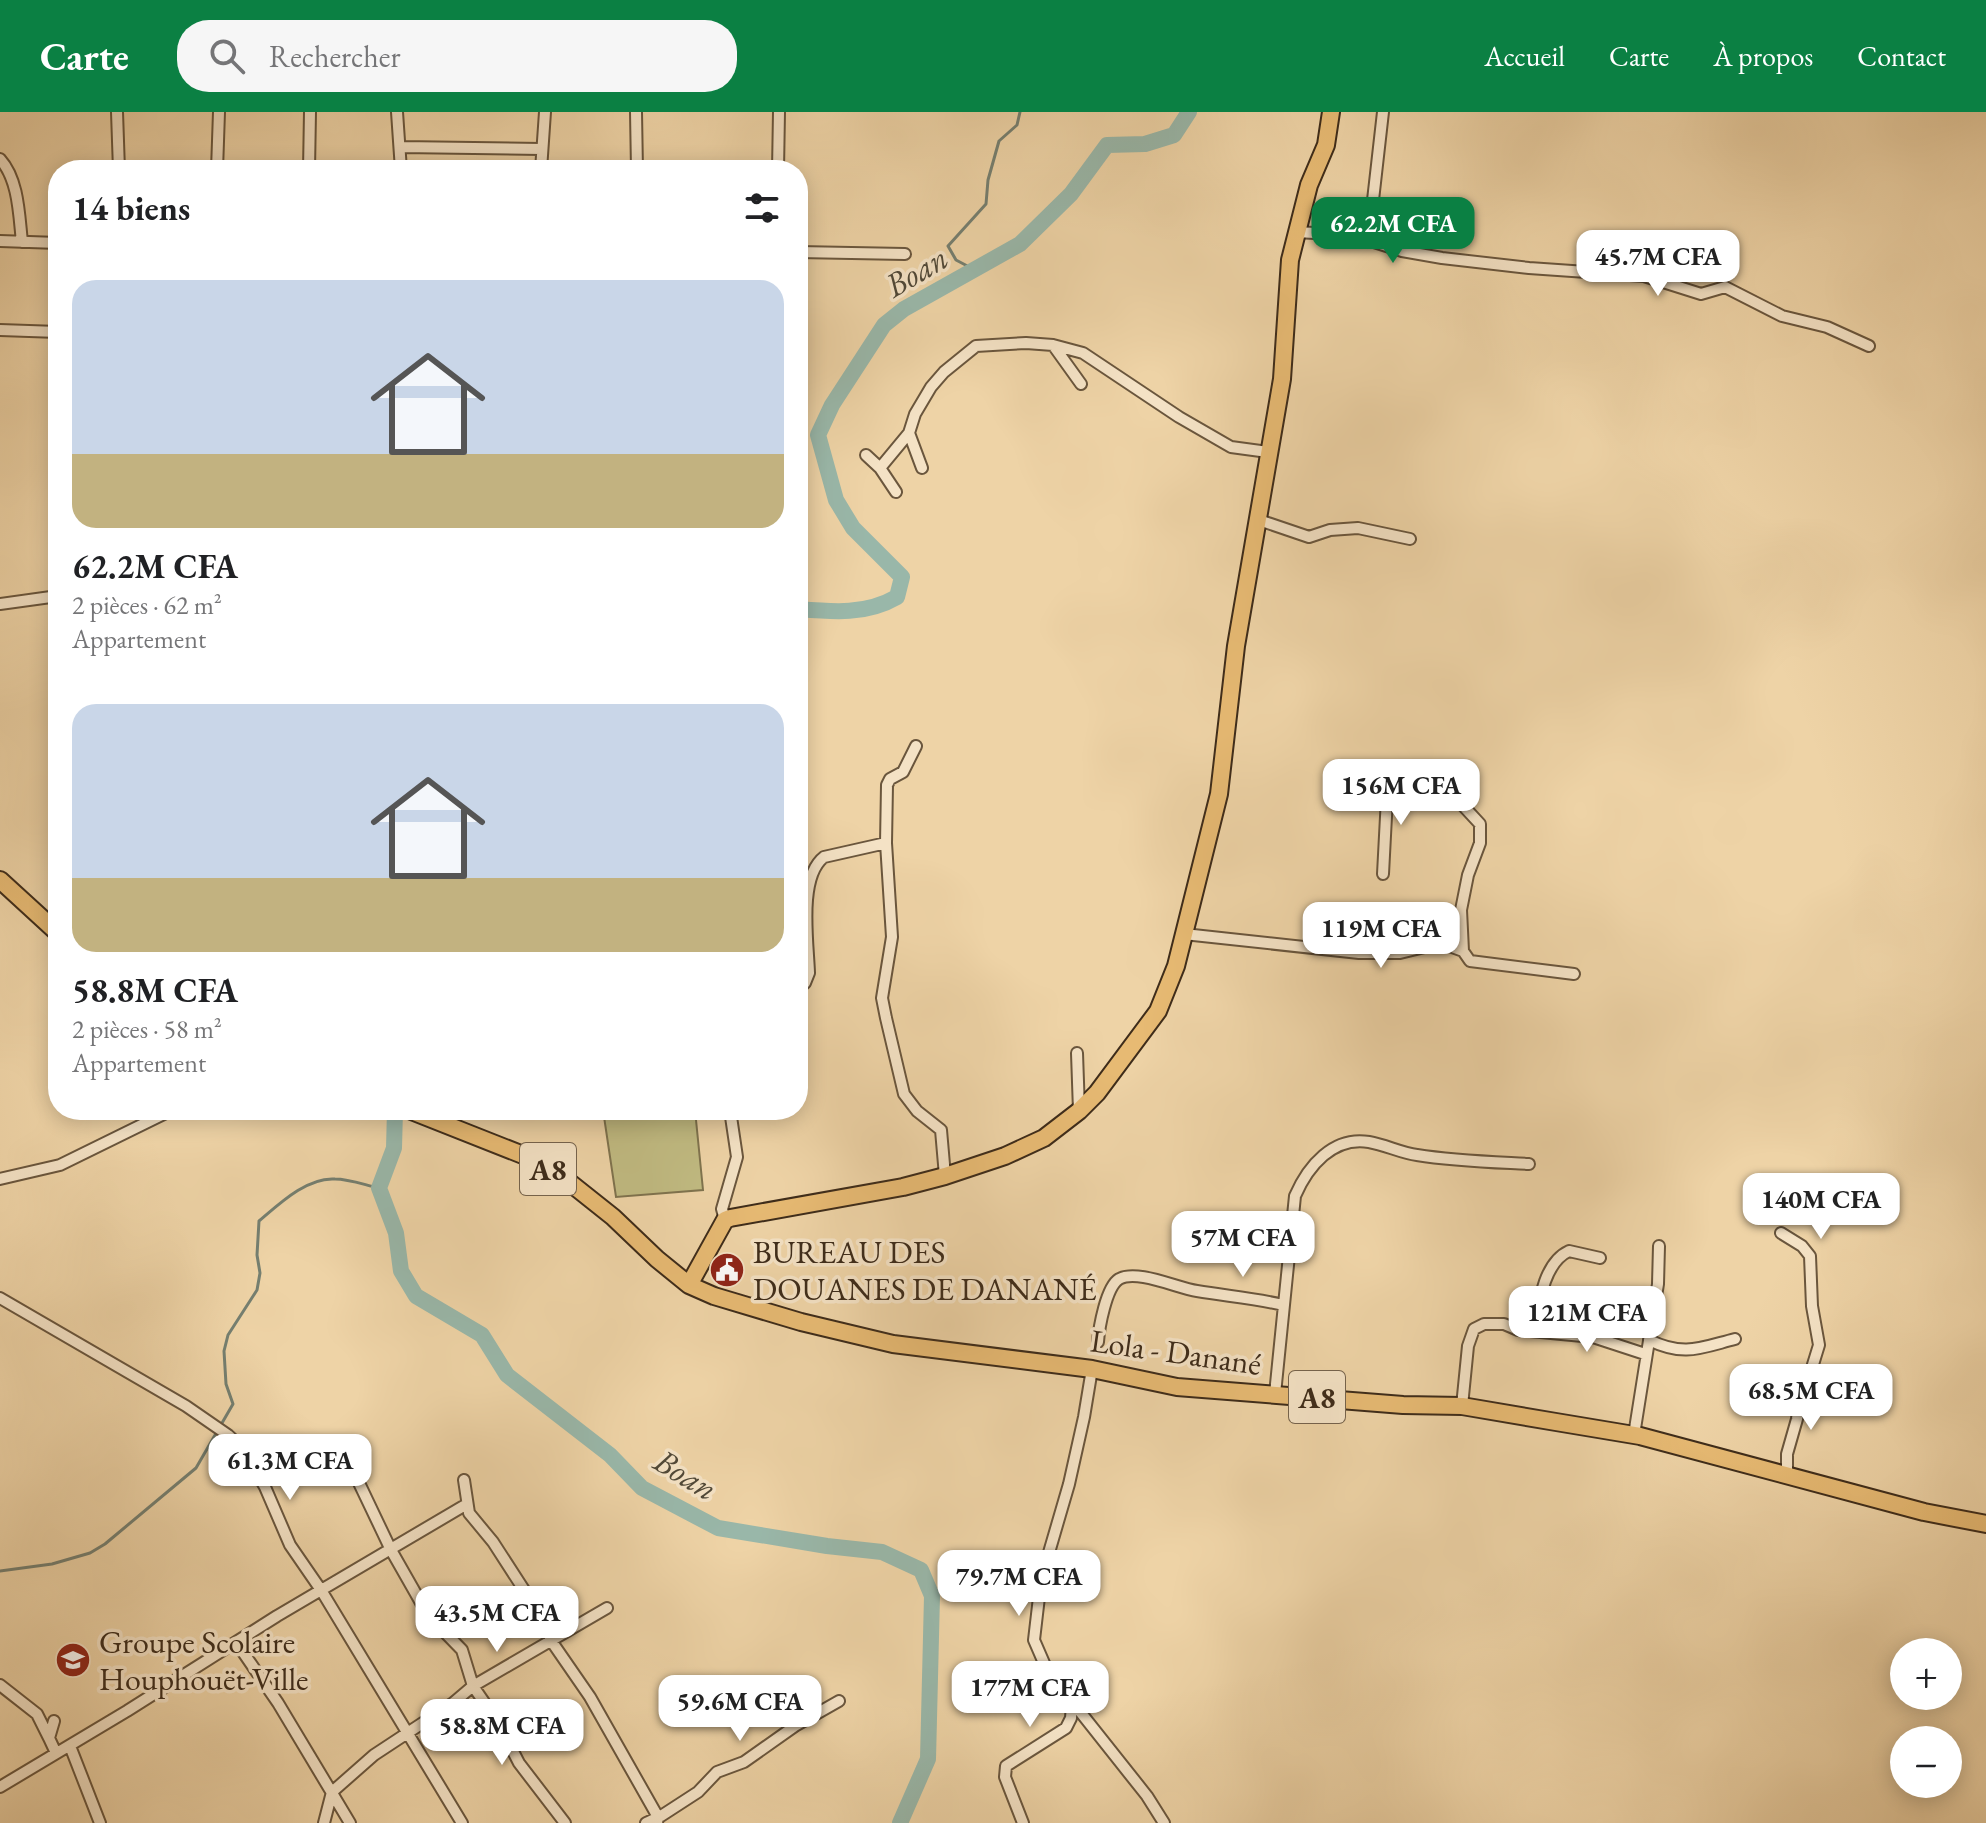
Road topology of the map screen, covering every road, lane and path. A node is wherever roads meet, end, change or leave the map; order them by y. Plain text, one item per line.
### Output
1 (117, 112) edge
2 (219, 112) edge
3 (310, 112) edge
4 (397, 112) edge
5 (545, 112) edge
6 (636, 112) edge
7 (779, 112) edge
8 (1331, 112) edge
9 (1383, 112) edge
10 (401, 147) junction
11 (541, 149) junction
12 (0, 159) edge
13 (119, 160) edge
14 (217, 160) edge
15 (309, 160) edge
16 (401, 160) edge
17 (541, 160) edge
18 (637, 160) edge
19 (778, 160) edge
20 (1296, 232) junction
21 (1352, 235) junction
22 (0, 241) edge
23 (22, 242) junction
24 (48, 243) edge
25 (808, 252) edge
26 (905, 254) dead end
27 (0, 330) edge
28 (48, 332) edge
29 (1053, 345) junction
30 (1869, 346) dead end
31 (1081, 384) dead end
32 (909, 433) junction
33 (1268, 452) junction
34 (866, 455) dead end
35 (880, 468) junction
36 (922, 468) dead end
37 (896, 492) dead end
38 (1256, 519) junction
39 (1410, 539) dead end
40 (48, 597) edge
41 (0, 604) edge
42 (916, 746) dead end
43 (886, 843) junction
44 (1383, 874) dead end
45 (0, 880) edge
46 (808, 883) edge
47 (808, 883) edge
48 (48, 924) edge
49 (1184, 934) junction
50 (1463, 951) junction
51 (1574, 974) dead end
52 (808, 976) edge
53 (1077, 1053) dead end
54 (1079, 1111) junction
55 (152, 1120) edge
56 (434, 1120) edge
57 (731, 1120) edge
58 (1529, 1164) dead end
59 (945, 1176) junction
60 (0, 1179) edge
61 (725, 1220) junction
62 (1781, 1233) dead end
63 (1659, 1246) dead end
64 (1600, 1258) dead end
65 (689, 1285) junction
66 (0, 1298) edge
67 (1283, 1305) junction
68 (1535, 1329) junction
69 (1735, 1339) dead end
70 (1649, 1340) junction
71 (1098, 1342) dead end
72 (1645, 1354) junction
73 (1092, 1369) junction
74 (1275, 1394) junction
75 (1462, 1406) junction
76 (1634, 1435) junction
77 (350, 1464) dead end
78 (1787, 1475) junction
79 (464, 1480) dead end
80 (467, 1504) junction
81 (1986, 1524) edge
82 (391, 1550) junction
83 (321, 1590) junction
84 (607, 1608) dead end
85 (236, 1642) junction
86 (552, 1642) junction
87 (0, 1685) edge
88 (473, 1686) junction
89 (839, 1701) dead end
90 (1072, 1704) junction
91 (54, 1721) dead end
92 (406, 1732) junction
93 (49, 1738) junction
94 (70, 1746) junction
95 (56, 1753) junction
96 (0, 1787) edge
97 (332, 1792) junction
98 (658, 1820) edge
99 (100, 1823) edge
100 (324, 1823) edge
101 (350, 1823) edge
102 (462, 1823) edge
103 (565, 1823) edge
104 (646, 1823) edge
105 (1023, 1823) edge
106 (1164, 1823) edge

1 - 13 street
2 - 14 street
3 - 15 street
4 - 10 street
5 - 11 street
6 - 18 street
7 - 19 street
8 - 20 main road
9 - 21 street
10 - 11 street
10 - 16 street
11 - 17 street
12 - 23 street
20 - 21 street
20 - 33 main road
21 - 30 street
22 - 23 street
23 - 24 street
25 - 26 street
27 - 28 street
29 - 31 street
29 - 32 street
29 - 33 street
32 - 35 street
32 - 36 street
33 - 38 main road
34 - 35 street
35 - 37 street
38 - 39 street
38 - 49 main road
40 - 41 street
42 - 43 street
43 - 46 street
43 - 59 street
44 - 50 street
45 - 48 main road
47 - 52 street
49 - 50 street
49 - 54 main road
50 - 51 street
53 - 54 street
54 - 59 main road
55 - 60 street
56 - 65 main road, Lola - Danané / A8
57 - 61 street
58 - 67 street
59 - 61 main road
61 - 65 main road
62 - 78 street
63 - 70 street
64 - 68 street
65 - 73 main road, Lola - Danané / A8
66 - 83 street
67 - 71 street
67 - 74 street
68 - 72 street
68 - 75 street
69 - 70 street
70 - 72 street
72 - 76 street
73 - 74 main road, Lola - Danané / A8
73 - 90 street
74 - 75 main road, Lola - Danané / A8
75 - 76 main road, Lola - Danané / A8
76 - 78 main road, Lola - Danané / A8
77 - 82 street
78 - 81 main road, Lola - Danané / A8
79 - 80 street
80 - 82 street
80 - 86 street
82 - 83 street
82 - 88 street
83 - 85 street
83 - 92 street
84 - 86 street
85 - 94 street
85 - 97 street
86 - 88 street
86 - 98 street
87 - 93 street
88 - 92 street
88 - 103 street
89 - 98 street
90 - 105 street
90 - 106 street
91 - 93 street
92 - 97 street
92 - 102 street
93 - 95 street
94 - 95 street
94 - 99 street
95 - 96 street
97 - 100 street
97 - 101 street
98 - 104 street

